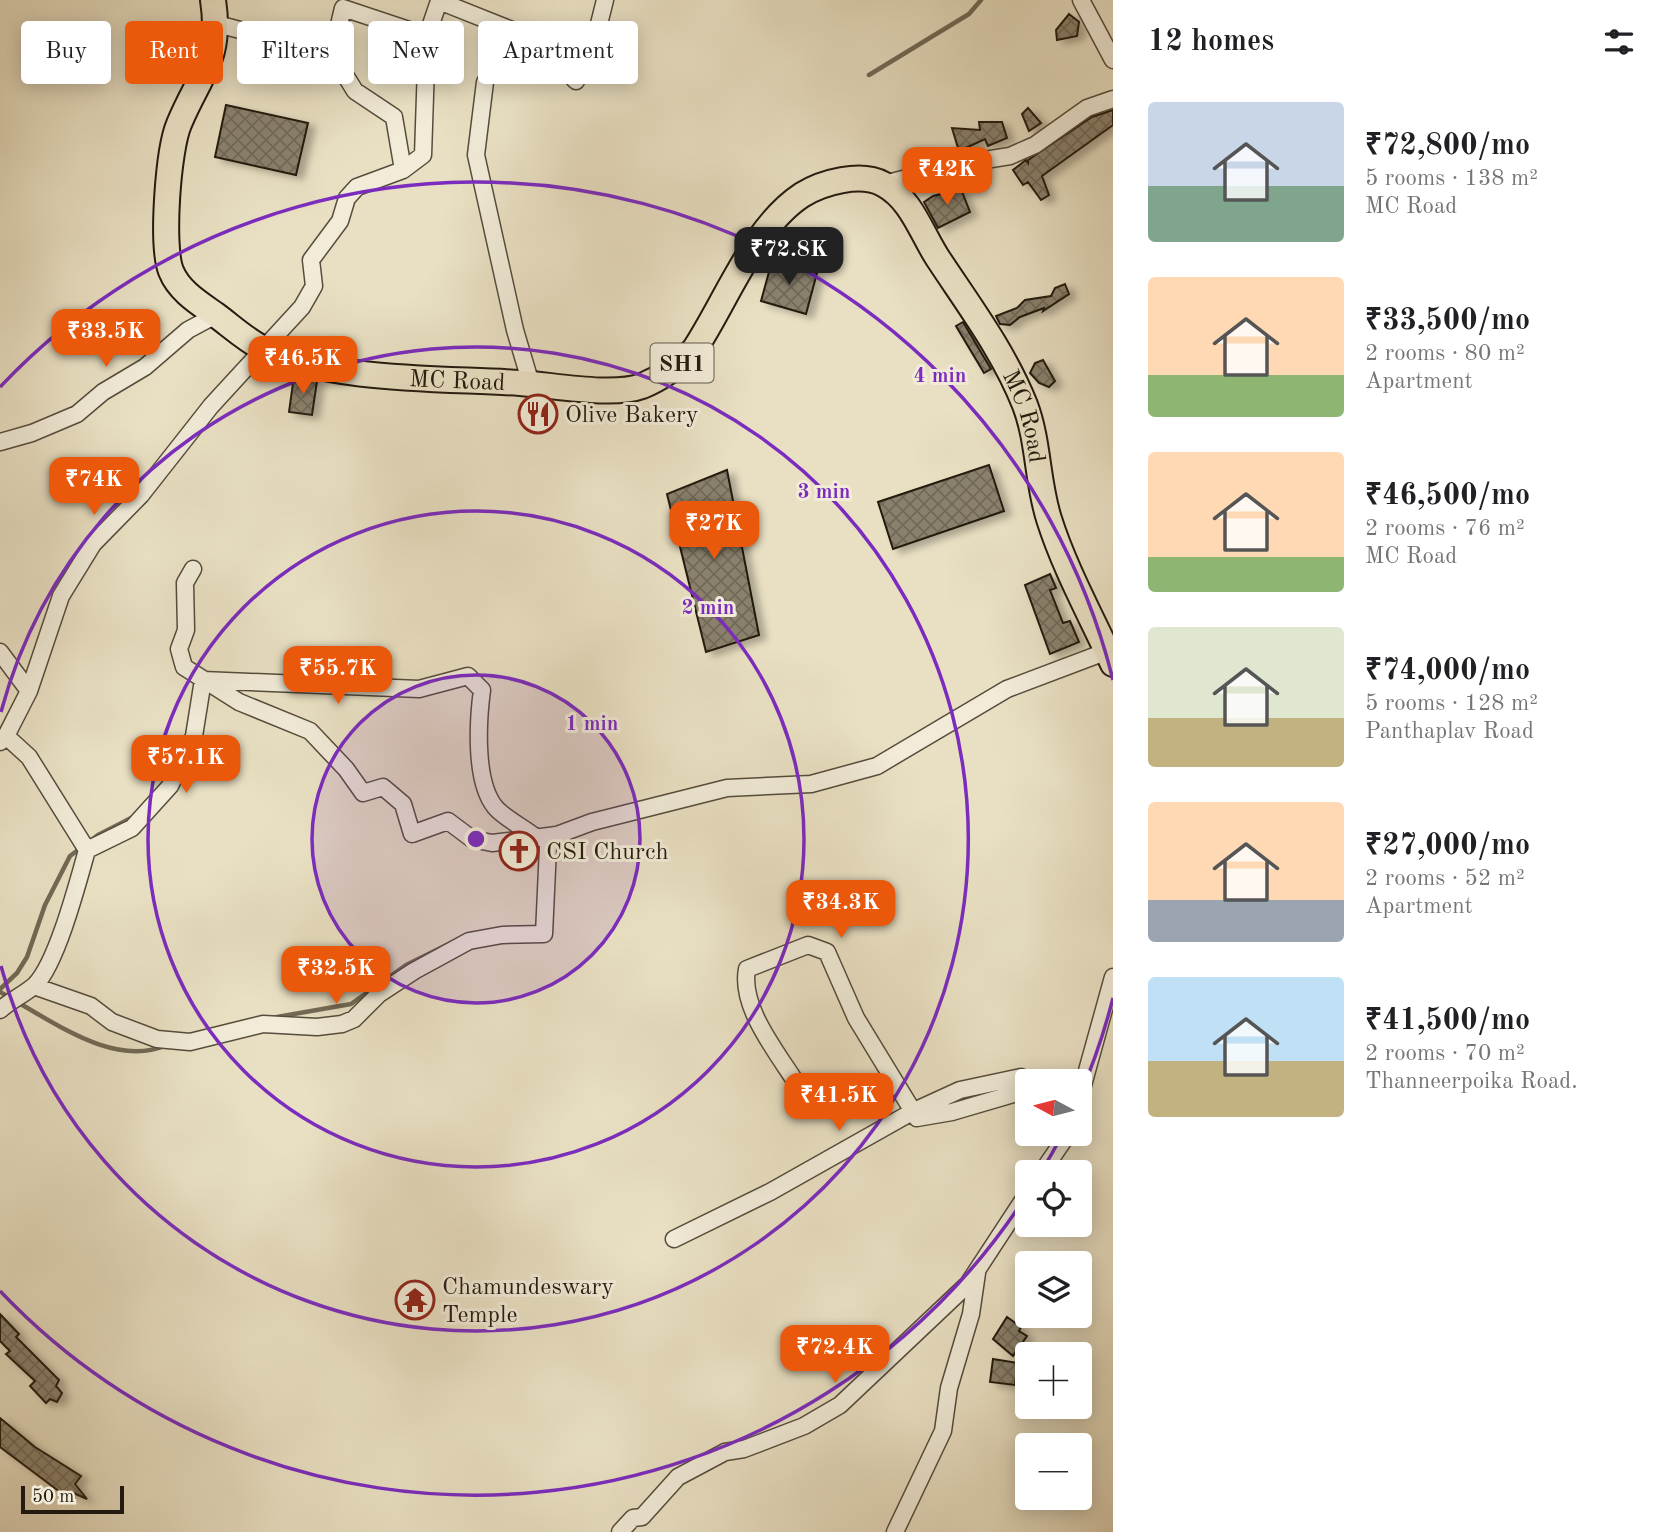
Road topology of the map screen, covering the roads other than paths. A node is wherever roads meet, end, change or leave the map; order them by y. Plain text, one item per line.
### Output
1 (605, 0) edge
2 (1081, 0) edge
3 (215, 12) edge
4 (240, 21) edge
5 (340, 21) edge
6 (382, 21) edge
7 (432, 21) edge
8 (1113, 60) edge
9 (351, 84) edge
10 (425, 84) edge
11 (485, 84) edge
12 (1113, 99) edge
13 (403, 170) junction
14 (884, 184) junction
15 (216, 315) junction
16 (263, 349) junction
17 (531, 384) junction
18 (0, 442) edge
19 (193, 569) dead end
20 (0, 652) edge
21 (1111, 655) edge
22 (203, 680) junction
23 (29, 691) junction
24 (3, 739) edge
25 (555, 835) junction
26 (534, 836) junction
27 (83, 843) junction
28 (1113, 977) edge
29 (34, 986) junction
30 (0, 1009) edge
31 (1087, 1069) edge
32 (1015, 1086) edge
33 (805, 1097) dead end
34 (912, 1112) junction
35 (1015, 1212) edge
36 (674, 1239) dead end
37 (978, 1269) junction
38 (620, 1532) edge
39 (895, 1532) edge

1 - 7 street
2 - 8 street
3 - 4 street
3 - 15 main road, MC Road / SH1
5 - 6 street
9 - 13 street
10 - 13 street
11 - 17 street
12 - 14 street
13 - 16 street
14 - 17 main road, MC Road / SH1
14 - 21 main road, MC Road
15 - 16 main road, MC Road / SH1
15 - 18 street
16 - 17 main road, MC Road / SH1
16 - 23 street
19 - 22 street
20 - 23 street
21 - 25 street
22 - 26 street
22 - 26 street
22 - 27 street
23 - 24 street
24 - 27 street
25 - 26 street
25 - 29 street
27 - 29 street
28 - 31 street
29 - 30 street
32 - 34 street
33 - 34 street
34 - 36 street
35 - 37 street
37 - 38 street
37 - 39 street

